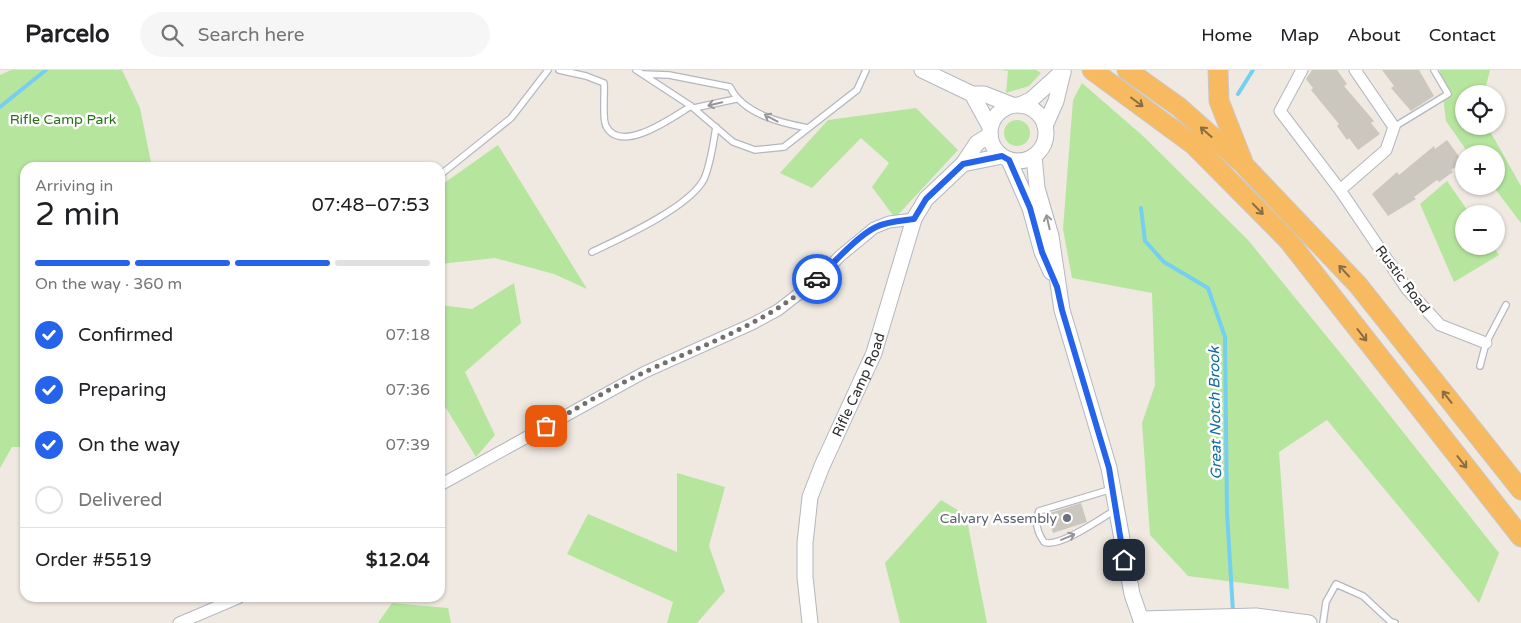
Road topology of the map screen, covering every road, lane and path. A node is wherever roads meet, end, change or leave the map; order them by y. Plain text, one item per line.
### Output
1 (548, 70) edge
2 (559, 70) edge
3 (636, 70) edge
4 (866, 70) edge
5 (922, 70) edge
6 (1092, 70) edge
7 (1127, 70) edge
8 (1218, 70) edge
9 (1302, 70) edge
10 (1355, 70) edge
11 (1434, 70) edge
12 (1063, 71) edge
13 (642, 74) junction
14 (972, 94) junction
15 (736, 99) junction
16 (1016, 105) junction
17 (693, 107) junction
18 (1045, 126) junction
19 (716, 127) junction
20 (1394, 127) junction
21 (808, 128) junction
22 (990, 131) junction
23 (1034, 156) junction
24 (1006, 158) junction
25 (963, 164) junction
26 (1243, 164) junction
27 (445, 171) edge
28 (1340, 190) junction
29 (914, 219) junction
30 (592, 252) dead end
31 (1057, 287) junction
32 (1506, 305) dead end
33 (1486, 343) junction
34 (1480, 366) dead end
35 (445, 483) edge
36 (1112, 489) junction
37 (1521, 490) edge
38 (1116, 510) junction
39 (1521, 537) edge
40 (229, 602) edge
41 (1141, 621) edge
42 (179, 623) edge
43 (810, 623) edge
44 (1309, 623) edge
45 (1323, 623) edge
46 (1395, 623) edge

1 - 27 lane
2 - 17 lane
3 - 13 lane
4 - 21 lane
5 - 14 street
6 -> 39 highway
26 -> 7 highway
8 - 26 highway
9 - 28 street, Rustic Road
10 - 20 street
11 - 20 lane
12 - 16 street
12 - 18 street
13 - 15 lane
13 - 17 lane
14 - 16 street
14 - 22 street
15 -> 17 lane
21 -> 15 lane
16 - 18 street
16 - 22 street
17 - 19 lane
18 - 23 street
19 - 21 lane
19 - 30 lane
20 - 28 street
22 - 24 street
22 - 25 street, Rifle Camp Road
23 - 24 street
31 -> 23 street
24 - 25 street
24 - 31 street
25 - 29 street, Rifle Camp Road
37 -> 26 highway
28 - 33 street, Rustic Road
29 - 35 street
29 - 43 street, Rifle Camp Road
31 - 36 street
32 - 33 lane
33 - 34 lane
36 - 38 street
36 -> 38 lane
38 - 41 street
40 - 42 street
41 - 44 street
45 - 46 lane

